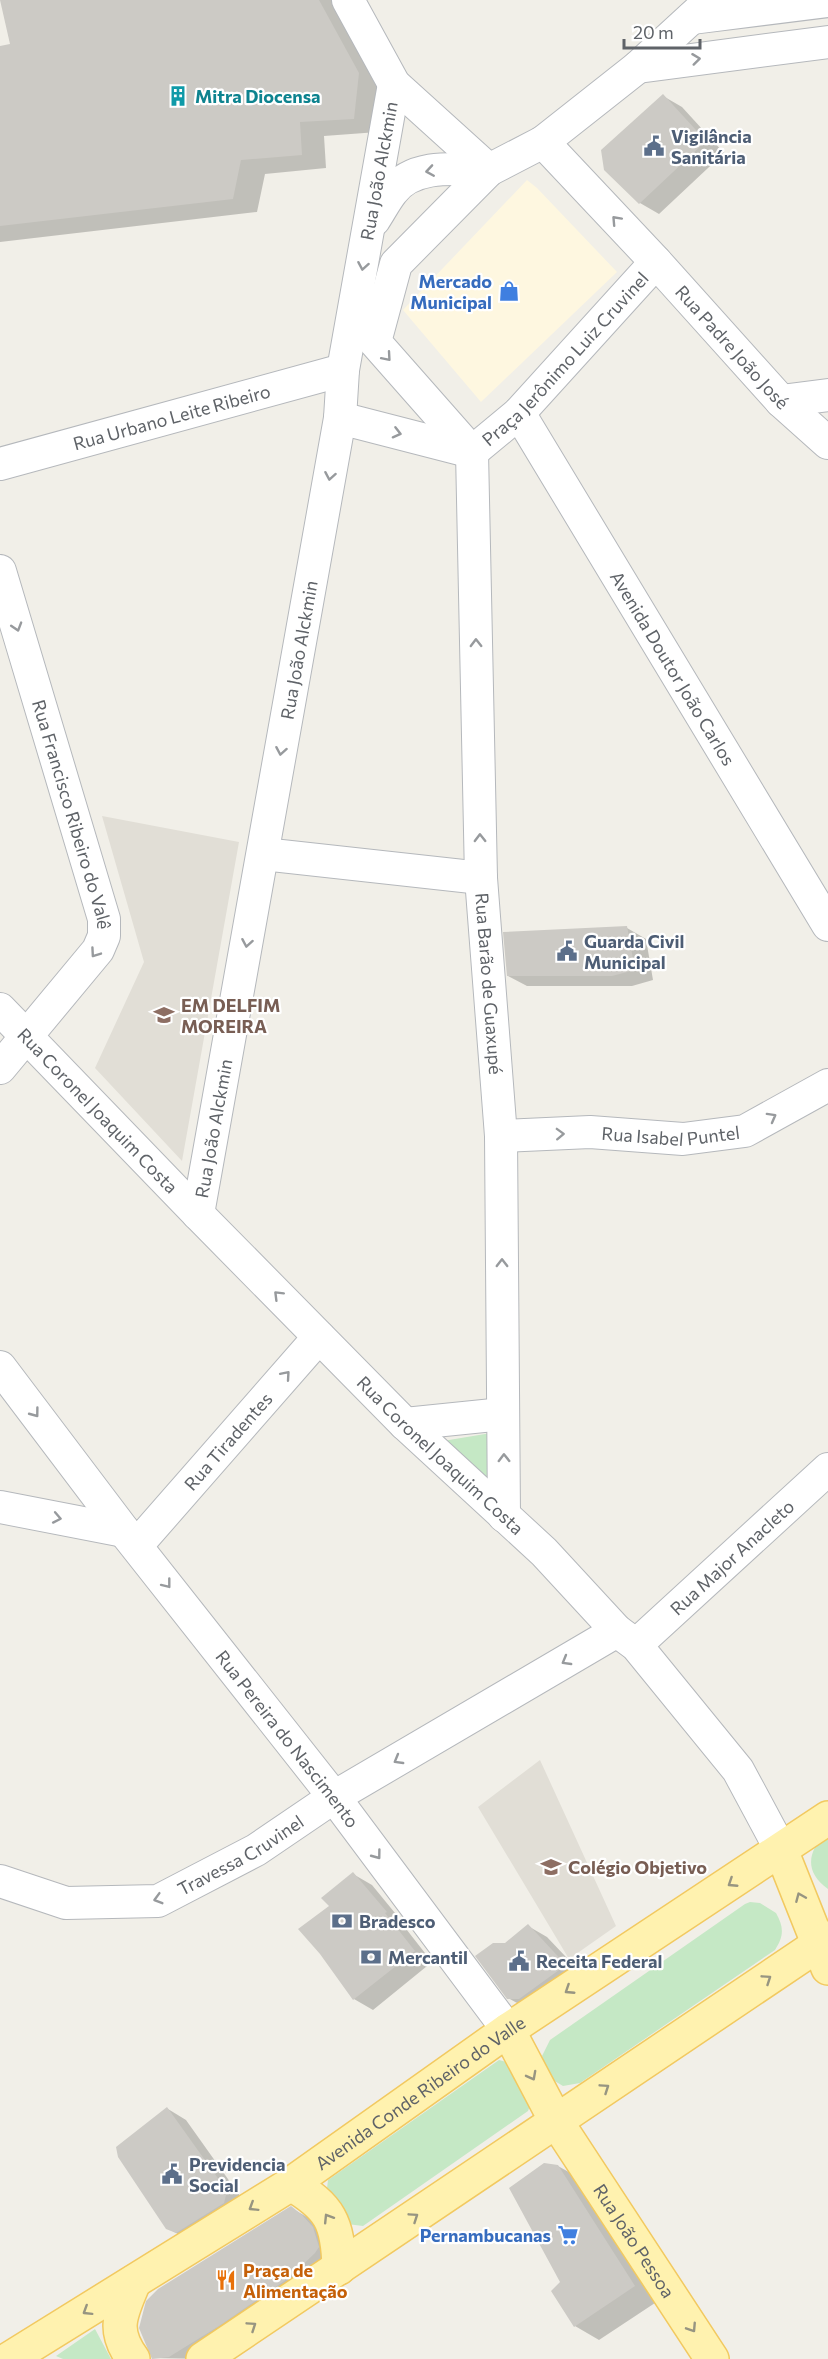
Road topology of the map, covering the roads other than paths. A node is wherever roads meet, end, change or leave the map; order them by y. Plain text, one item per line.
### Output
1 (348, 0) edge
2 (828, 1) edge
3 (702, 9) edge
4 (828, 42) edge
5 (638, 67) junction
6 (394, 84) junction
7 (543, 142) junction
8 (489, 170) junction
9 (370, 228) junction
10 (656, 262) junction
11 (343, 370) junction
12 (828, 395) edge
13 (781, 401) junction
14 (519, 413) junction
15 (340, 418) junction
16 (824, 434) edge
17 (472, 452) junction
18 (0, 464) edge
19 (0, 571) edge
20 (263, 854) junction
21 (481, 878) junction
22 (828, 925) edge
23 (0, 1009) edge
24 (28, 1037) junction
25 (0, 1068) edge
26 (828, 1086) edge
27 (501, 1136) junction
28 (198, 1214) junction
29 (319, 1337) junction
30 (0, 1367) edge
31 (503, 1414) junction
32 (405, 1424) junction
33 (828, 1469) edge
34 (0, 1507) edge
35 (504, 1516) junction
36 (130, 1538) junction
37 (627, 1638) junction
38 (334, 1797) junction
39 (828, 1818) edge
40 (781, 1850) junction
41 (0, 1881) edge
42 (825, 1950) edge
43 (508, 2030) junction
44 (556, 2121) junction
45 (291, 2184) junction
46 (339, 2268) junction
47 (134, 2282) junction
48 (15, 2354) edge
49 (133, 2359) edge
50 (203, 2359) edge
51 (712, 2359) edge

1 - 6 street
2 - 3 street
3 - 5 street
5 -> 4 street
5 - 7 street
6 - 8 street
6 - 9 street, Rua João Alckmin
7 - 8 street
10 -> 7 street, Rua Padre João José
8 -> 9 street
8 -> 17 street, Praça Jerônimo Luiz Cruvinel
9 -> 11 street, Rua João Alckmin
10 - 13 street, Rua Padre João José
10 - 14 street, Praça Jerônimo Luiz Cruvinel
11 - 15 street, Rua João Alckmin
11 - 18 street, Rua Urbano Leite Ribeiro
12 - 13 street
13 - 16 street, Rua Padre João José
14 - 17 street, Praça Jerônimo Luiz Cruvinel
14 - 22 street, Avenida Doutor João Carlos
15 -> 17 street
15 -> 20 street, Rua João Alckmin
21 -> 17 street, Rua Barão de Guaxupé
19 -> 24 street, Rua Francisco Ribeiro do Valê
20 - 21 street
20 -> 28 street, Rua João Alckmin
21 - 27 street, Rua Barão de Guaxupé
23 - 24 street, Rua Coronel Joaquim Costa
24 - 25 street, Rua Francisco Ribeiro do Valê
24 - 28 street, Rua Coronel Joaquim Costa
27 -> 26 street, Rua Isabel Puntel
31 -> 27 street, Rua Barão de Guaxupé
29 -> 28 street, Rua Coronel Joaquim Costa
29 - 32 street, Rua Coronel Joaquim Costa
36 -> 29 street, Rua Tiradentes
30 -> 36 street, Rua Pereira do Nascimento
31 - 32 street
35 -> 31 street, Rua Barão de Guaxupé
32 - 35 street, Rua Coronel Joaquim Costa
33 - 37 street, Rua Major Anacleto
34 -> 36 street
35 - 37 street, Rua Coronel Joaquim Costa
36 -> 38 street, Rua Pereira do Nascimento
37 -> 38 street, Travessa Cruvinel
37 - 40 street, Rua Coronel Joaquim Costa
38 -> 41 street, Travessa Cruvinel
38 -> 43 street, Rua Pereira do Nascimento
39 - 40 main road, Avenida Conde Ribeiro do Valle
42 -> 40 main road, Rua Coronel Joaquim Costa
40 -> 43 main road, Avenida Conde Ribeiro do Valle
44 -> 42 main road
43 -> 44 main road, Rua Pereira do Nascimento
43 - 45 main road, Avenida Conde Ribeiro do Valle
46 -> 44 main road
44 -> 51 main road, Rua João Pessoa
46 -> 45 main road
45 -> 47 main road, Avenida Conde Ribeiro do Valle
50 -> 46 main road
47 -> 48 main road, Avenida Conde Ribeiro do Valle
47 - 49 main road

